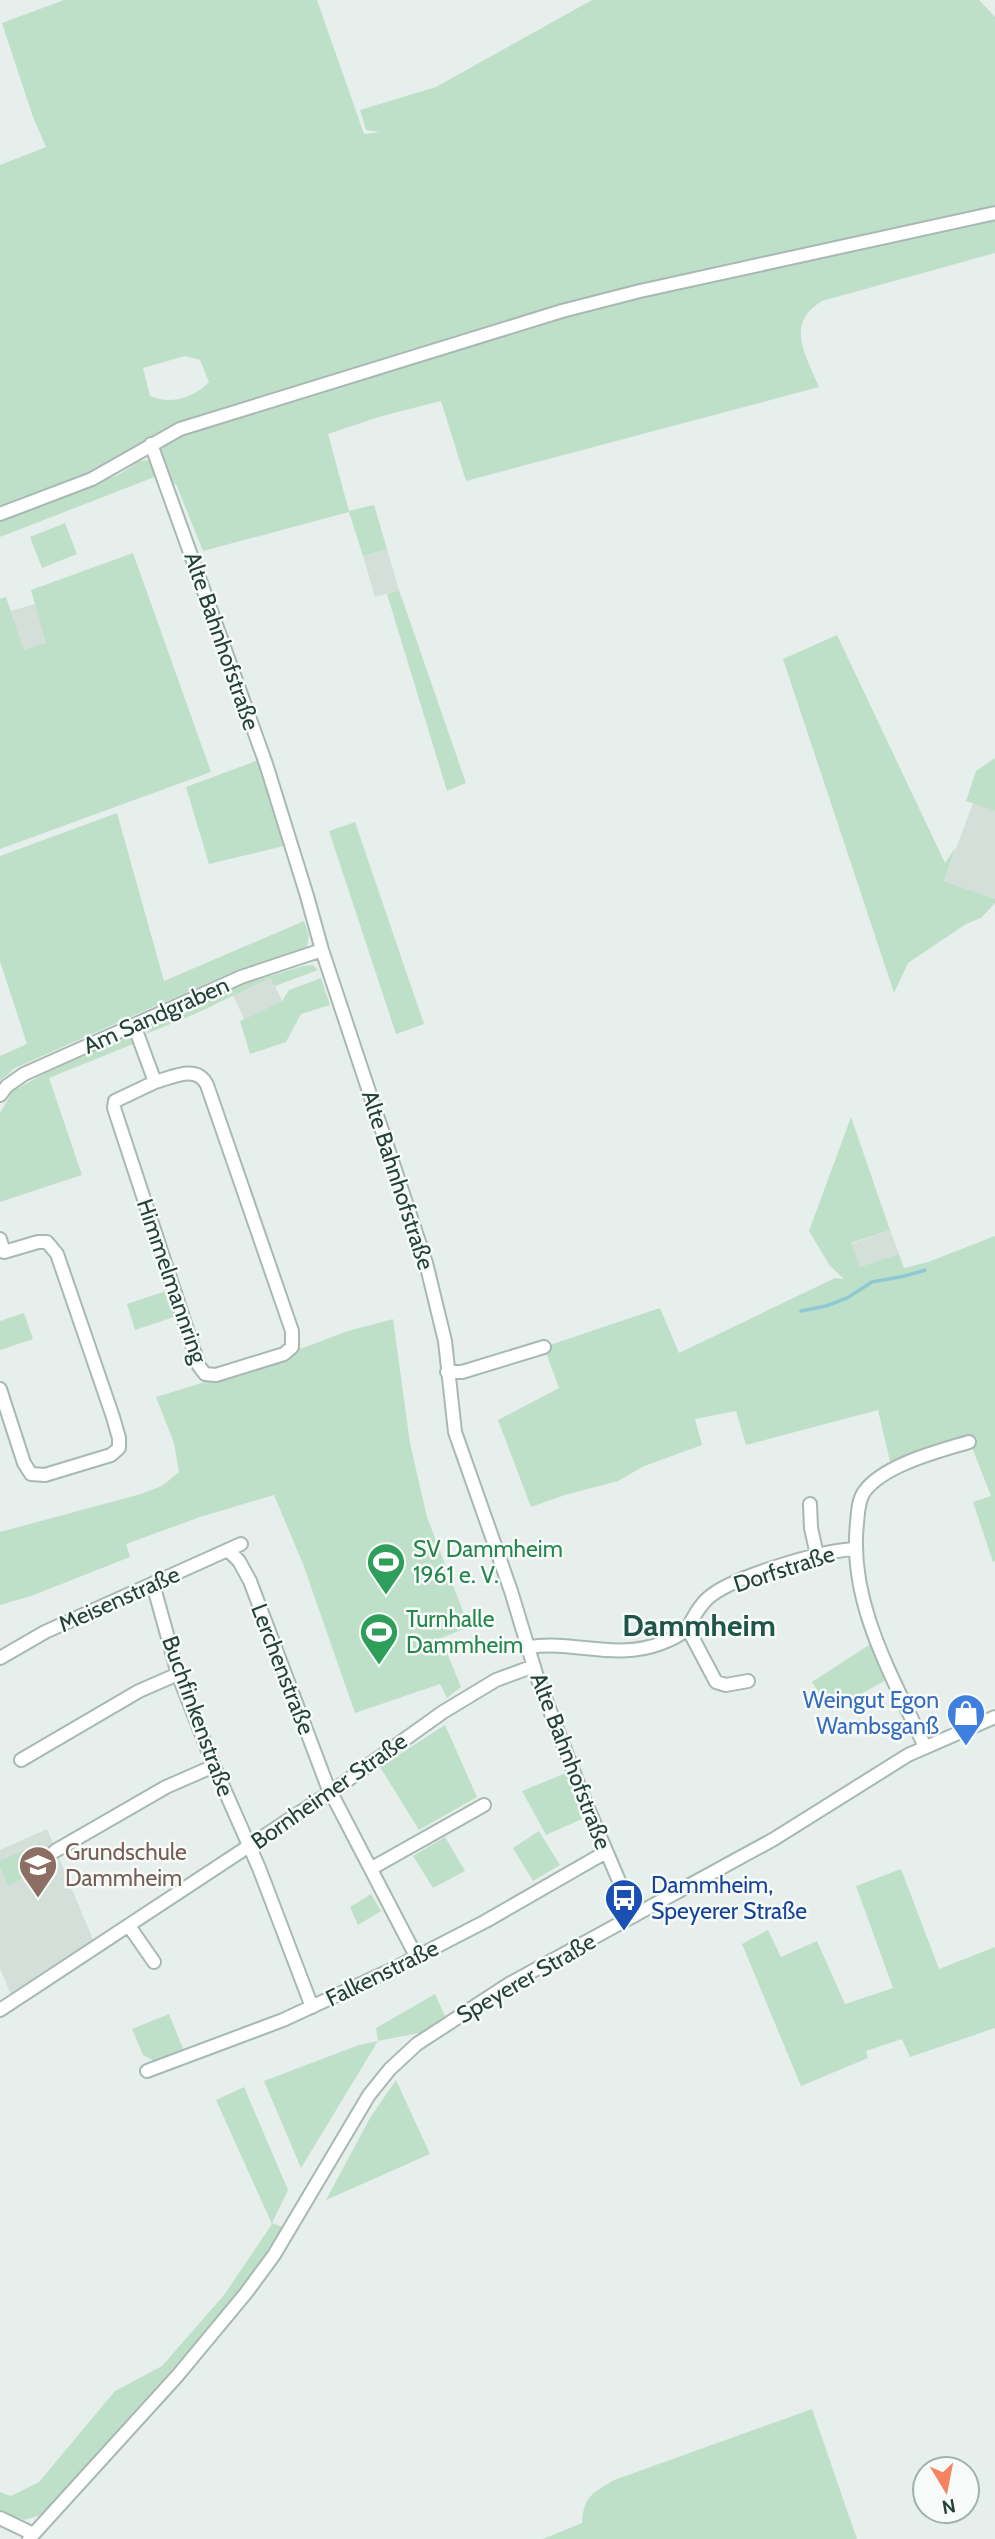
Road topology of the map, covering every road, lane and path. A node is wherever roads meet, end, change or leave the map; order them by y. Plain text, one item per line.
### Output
1 (995, 213) edge
2 (151, 444) junction
3 (0, 514) edge
4 (322, 950) junction
5 (134, 1024) junction
6 (155, 1083) junction
7 (0, 1095) edge
8 (1, 1248) edge
9 (544, 1347) dead end
10 (447, 1372) junction
11 (0, 1389) edge
12 (970, 1442) dead end
13 (810, 1504) dead end
14 (241, 1544) dead end
15 (854, 1549) junction
16 (228, 1550) junction
17 (817, 1555) junction
18 (153, 1584) junction
19 (688, 1629) junction
20 (529, 1647) junction
21 (0, 1658) edge
22 (534, 1666) junction
23 (178, 1674) junction
24 (748, 1681) dead end
25 (995, 1717) edge
26 (925, 1747) junction
27 (22, 1760) dead end
28 (214, 1766) junction
29 (331, 1792) junction
30 (484, 1805) dead end
31 (250, 1846) junction
32 (55, 1851) dead end
33 (606, 1852) junction
34 (372, 1868) junction
35 (634, 1916) junction
36 (129, 1926) junction
37 (416, 1956) junction
38 (154, 1962) dead end
39 (312, 2007) junction
40 (0, 2010) edge
41 (147, 2071) dead end
42 (0, 2518) edge
43 (31, 2537) edge

1 - 2 street
2 - 3 street
2 - 4 street, Alte Bahnhofstraße
4 - 5 street, Am Sandgraben
4 - 10 street, Alte Bahnhofstraße
5 - 6 street
5 - 7 street, Am Sandgraben
6 - 6 street, Himmelmannring
8 - 11 street
9 - 10 street
10 - 20 street, Alte Bahnhofstraße
12 - 15 street
13 - 17 street
14 - 16 street, Meisenstraße
15 - 17 street, Dorfstraße
15 - 26 street, Dorfstraße
16 - 18 street, Meisenstraße
16 - 29 street, Lerchenstraße
17 - 19 street, Dorfstraße
18 - 21 street, Meisenstraße
18 - 23 street, Buchfinkenstraße
19 - 20 street
19 - 24 street
20 - 22 street, Alte Bahnhofstraße
22 - 29 street, Bornheimer Straße
22 - 33 street, Alte Bahnhofstraße
23 - 27 street
23 - 28 street, Buchfinkenstraße
25 - 26 street, Speyerer Straße
26 - 35 street, Speyerer Straße
28 - 31 street, Buchfinkenstraße
28 - 32 street
29 - 31 street, Bornheimer Straße
29 - 34 street, Lerchenstraße
30 - 34 street
31 - 36 street, Bornheimer Straße
31 - 39 street, Buchfinkenstraße
33 - 35 street, Alte Bahnhofstraße
33 - 37 street, Falkenstraße
34 - 37 street, Lerchenstraße
35 - 43 street, Speyerer Straße
36 - 38 street
36 - 40 street, Bornheimer Straße
37 - 39 street, Falkenstraße
39 - 41 street, Falkenstraße
42 - 43 street

